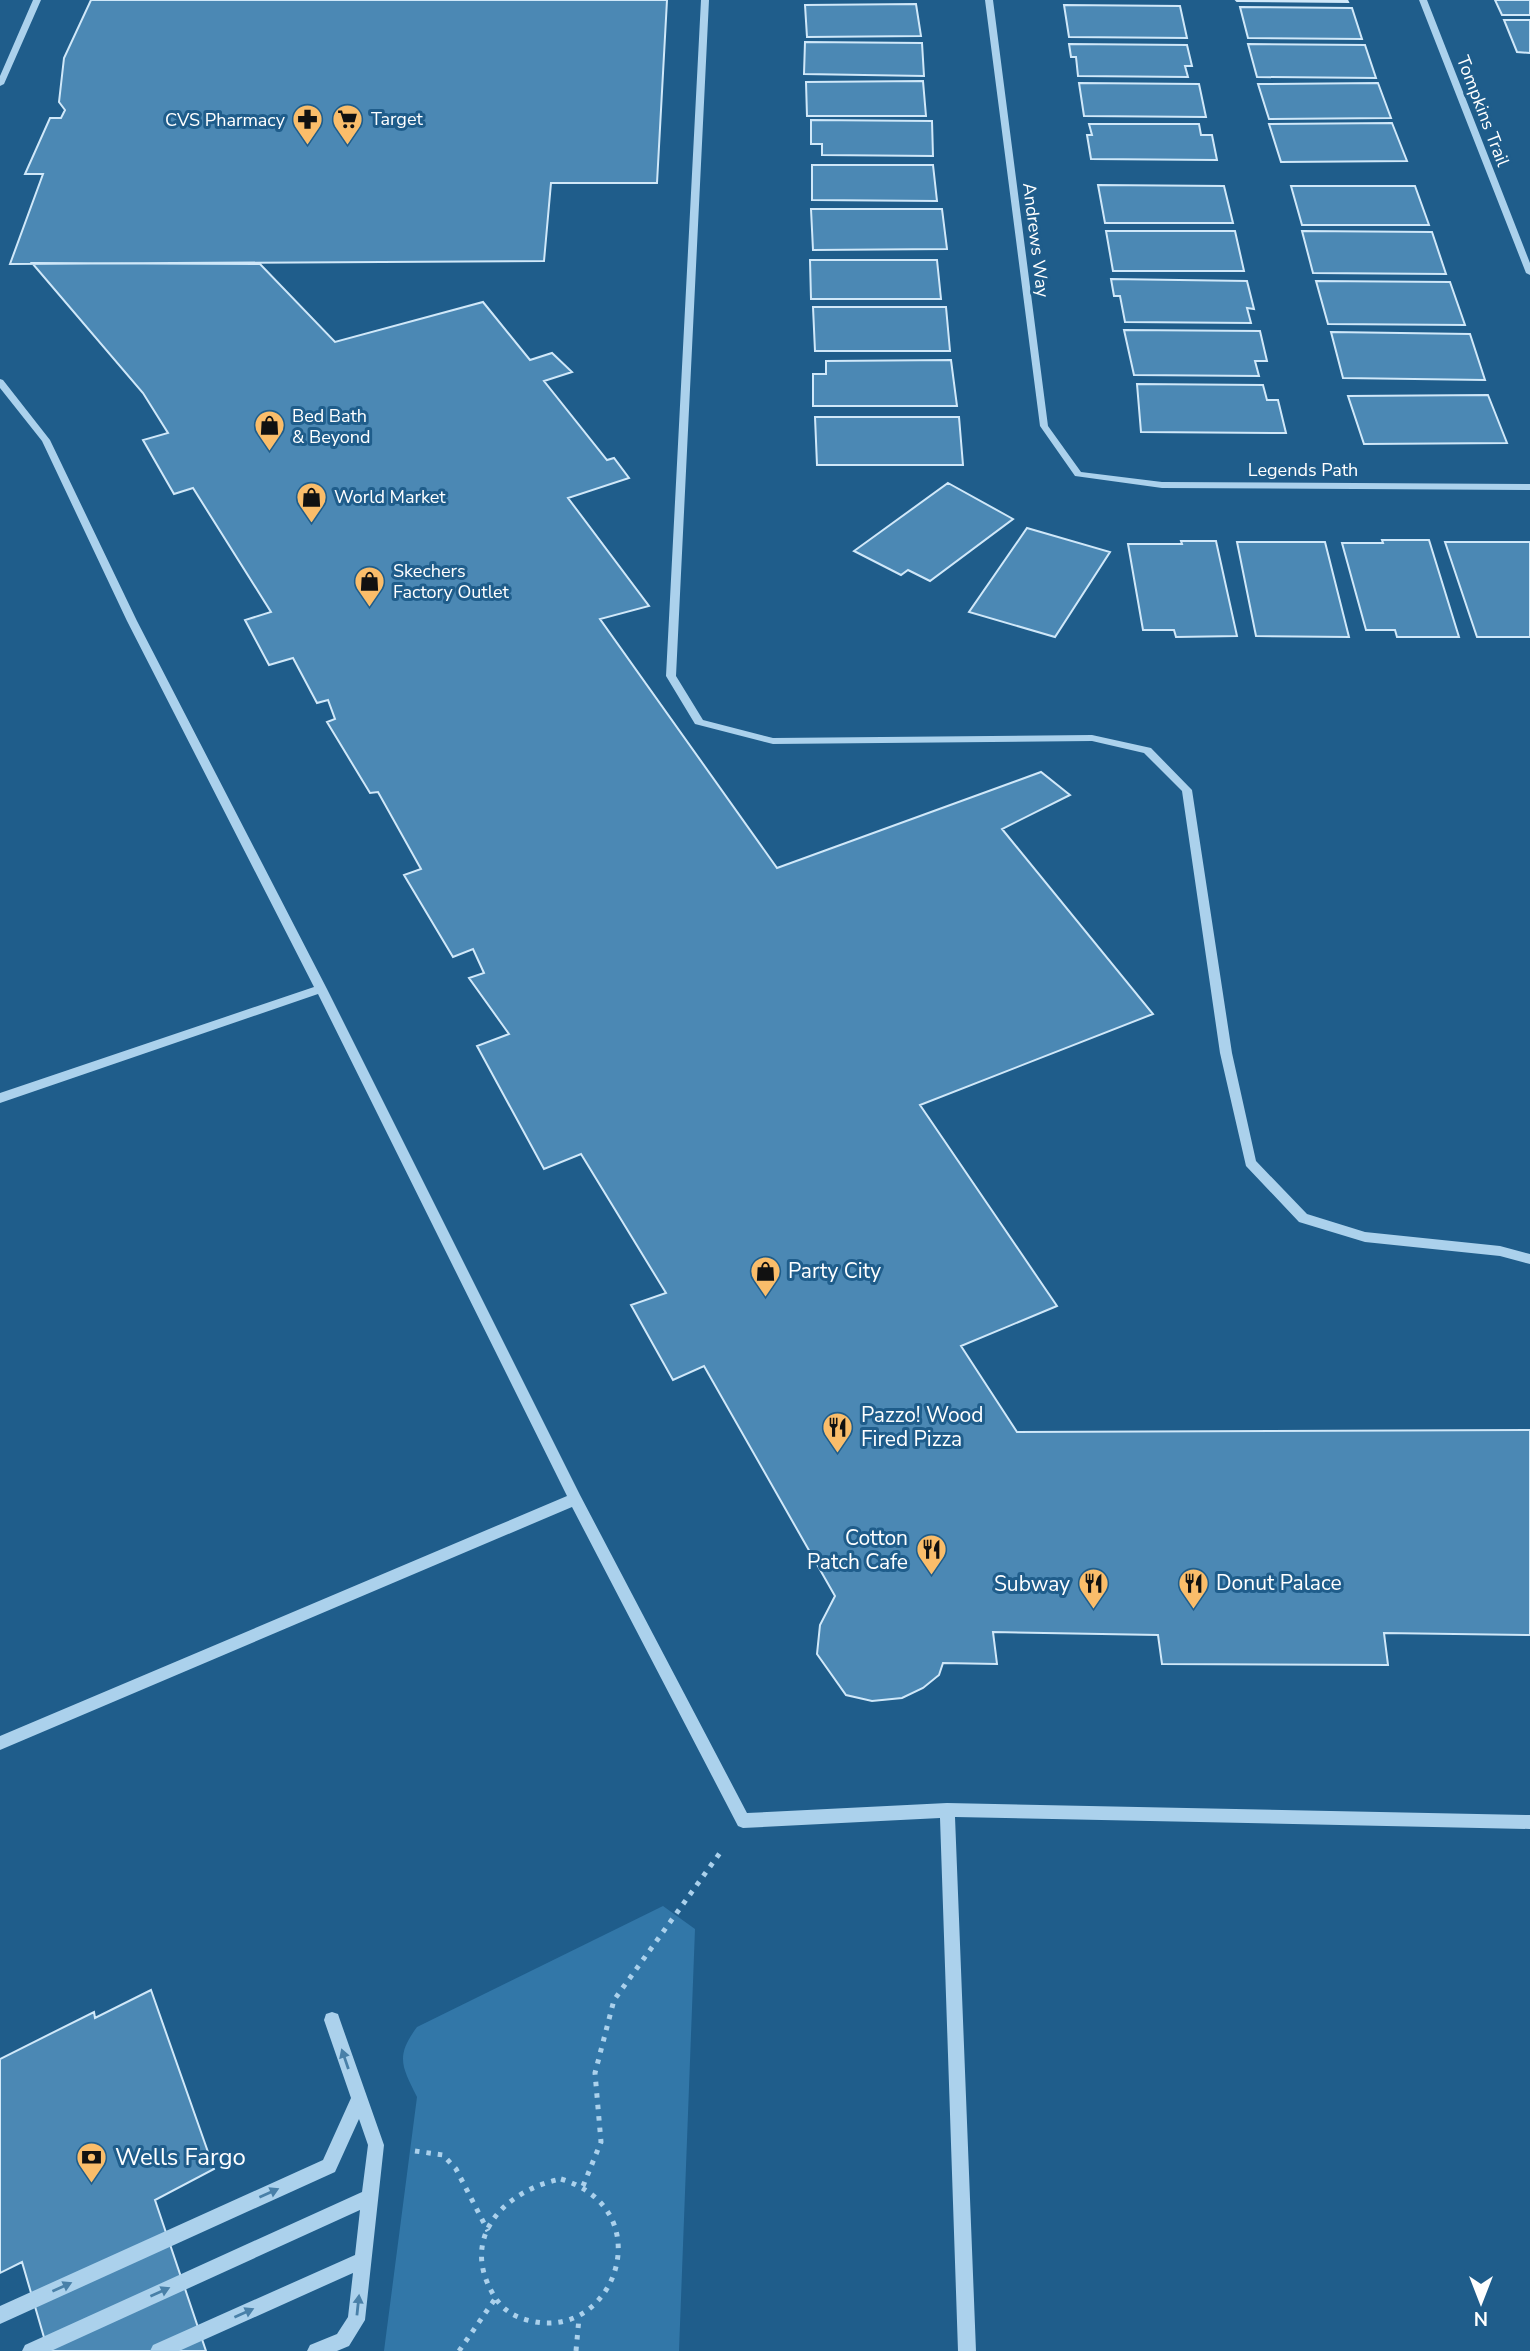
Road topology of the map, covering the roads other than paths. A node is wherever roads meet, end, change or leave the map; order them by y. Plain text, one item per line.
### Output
1 (37, 0) edge
2 (705, 0) edge
3 (989, 0) edge
4 (1423, 0) edge
5 (0, 84) edge
6 (1530, 273) edge
7 (0, 382) edge
8 (1077, 474) joint
9 (1530, 487) edge
10 (321, 989) junction
11 (0, 1098) edge
12 (1530, 1258) edge
13 (575, 1499) junction
14 (0, 1743) edge
15 (947, 1810) junction
16 (1530, 1822) edge
17 (332, 2021) dead end
18 (359, 2099) junction
19 (370, 2197) junction
20 (363, 2260) junction
21 (0, 2315) edge
22 (339, 2346) edge
23 (31, 2351) edge
24 (159, 2351) edge
25 (316, 2351) edge
26 (967, 2351) edge

1 - 5 street
2 - 12 street
3 - 8 street, Andrews Way
4 - 6 street, Tompkins Trail
7 - 10 street
8 - 9 street, Legends Path
10 - 11 street
10 - 13 street
13 - 14 street
13 - 15 street
15 - 16 street
15 - 26 street
18 -> 17 street
18 - 19 street
21 -> 18 lane
19 - 20 street
23 -> 19 street
22 -> 20 street
24 -> 20 lane
22 - 25 street

